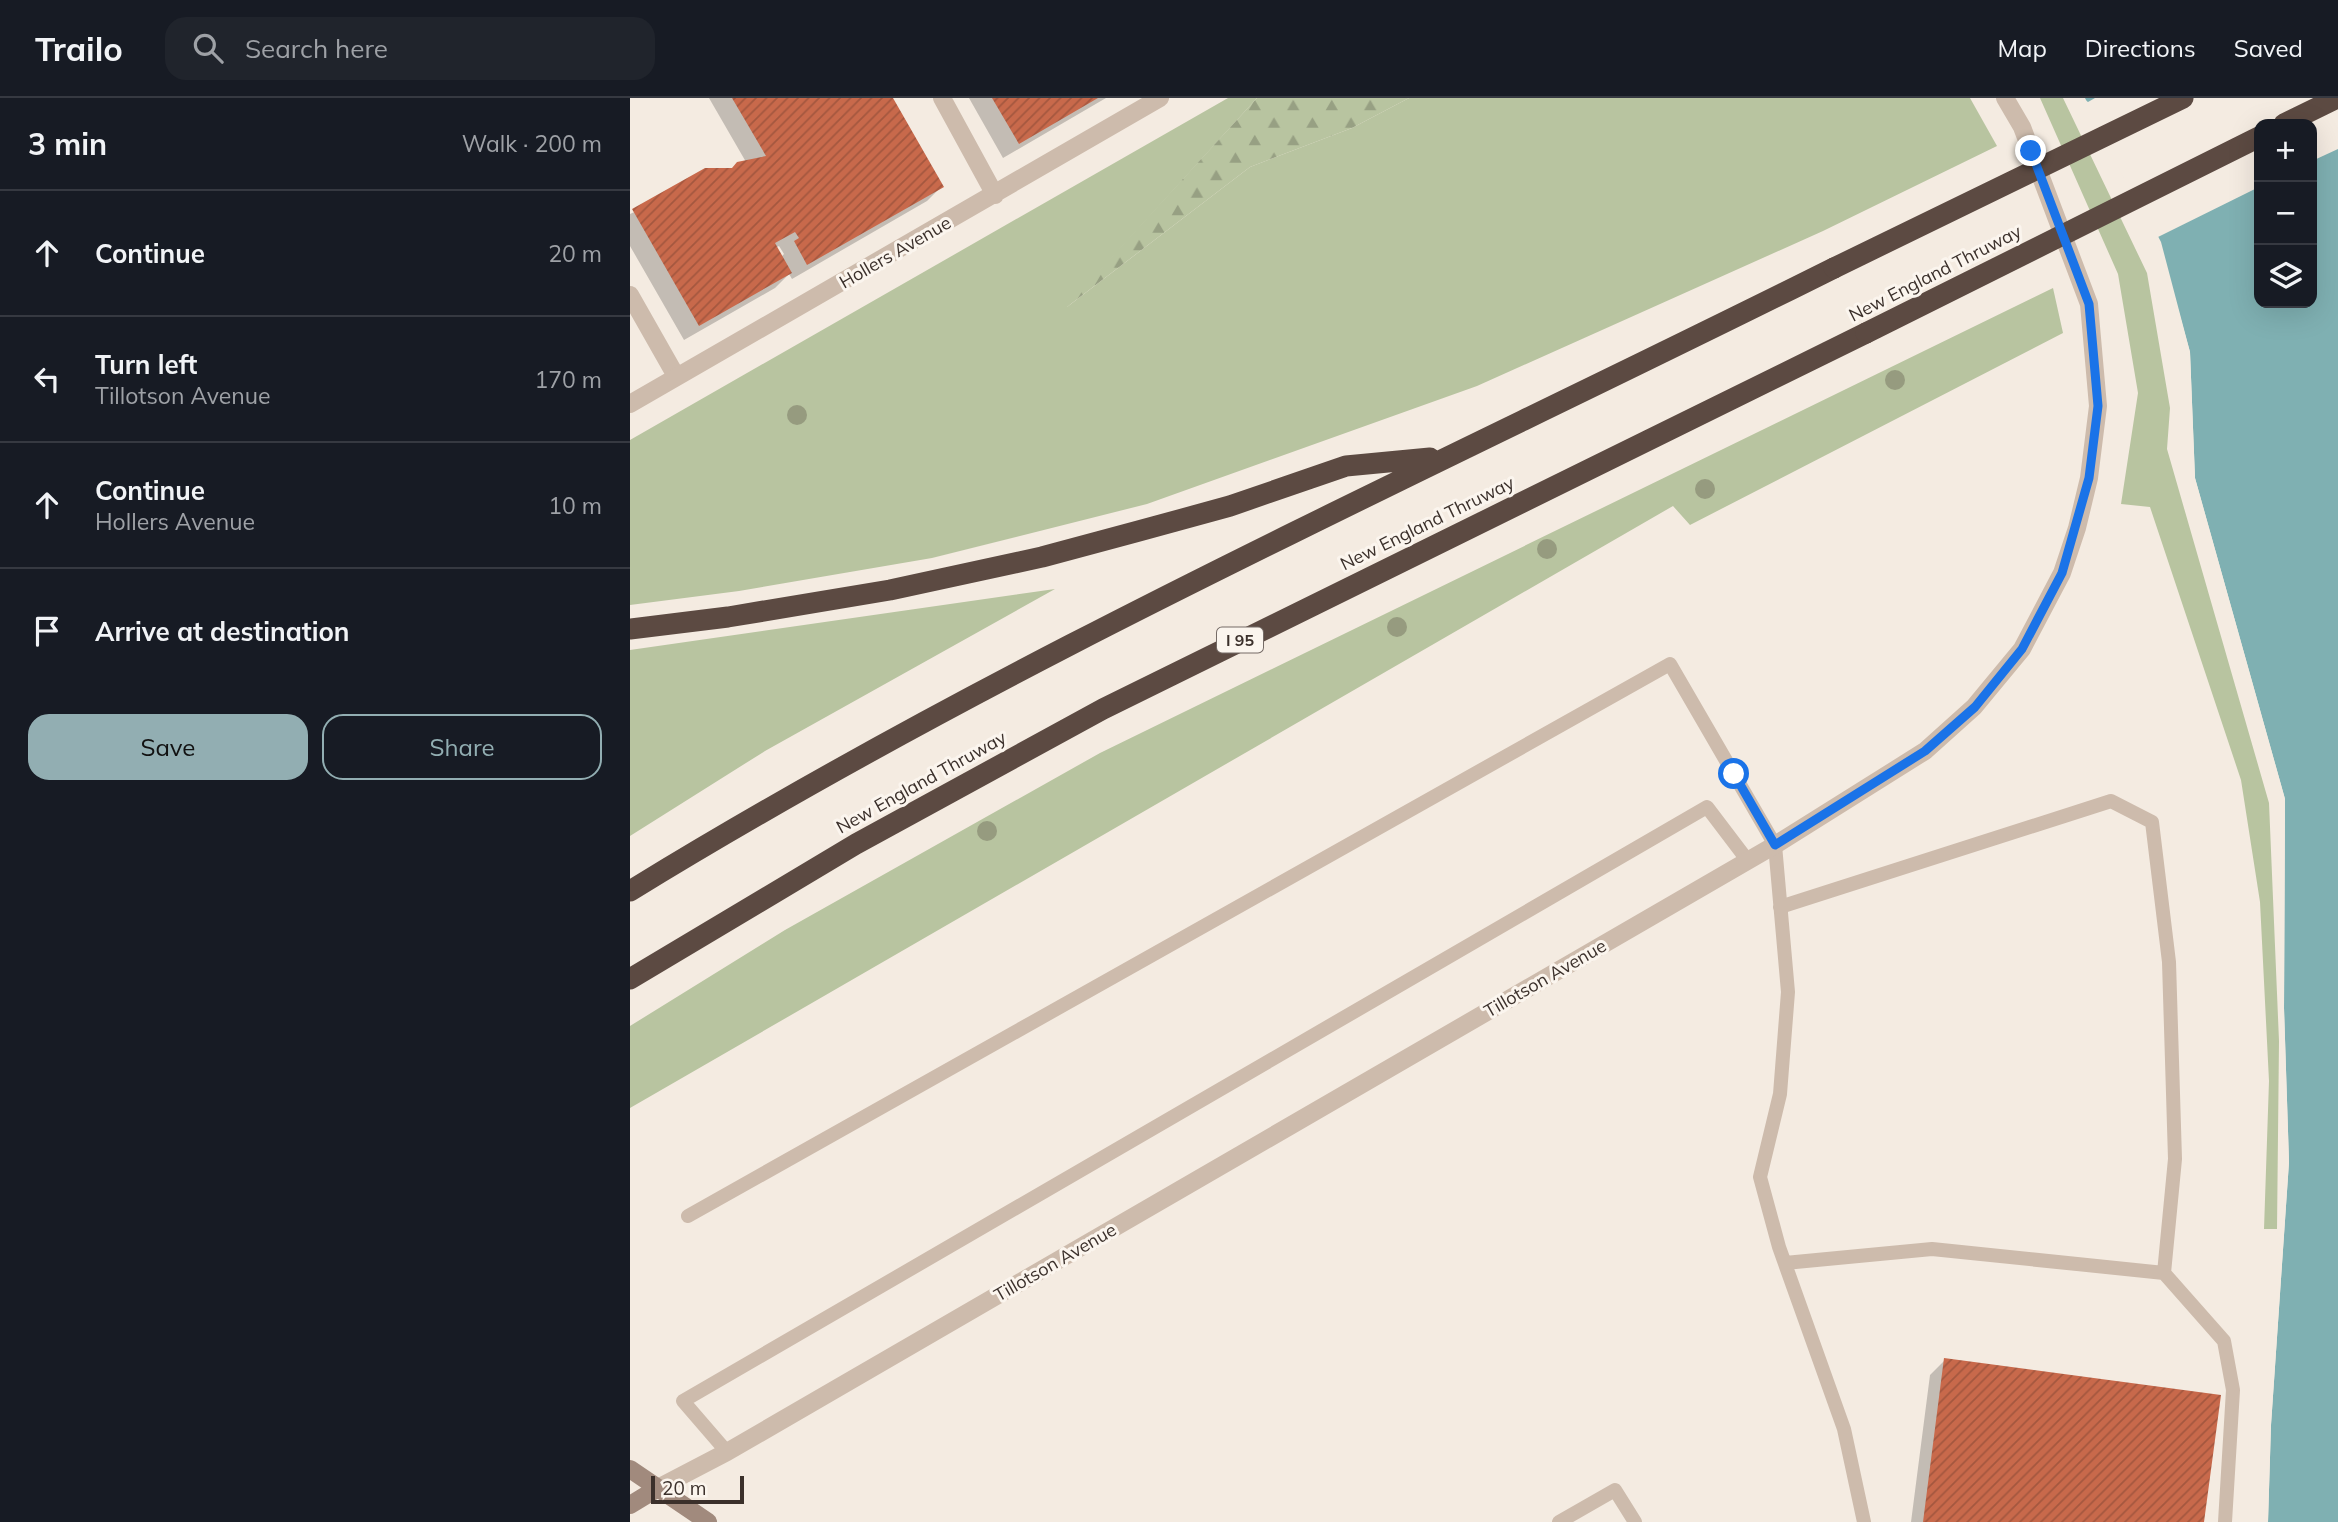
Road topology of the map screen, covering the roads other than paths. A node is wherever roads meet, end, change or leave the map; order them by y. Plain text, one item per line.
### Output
1 (942, 98) edge
2 (1160, 98) edge
3 (2005, 98) edge
4 (2183, 98) edge
5 (2337, 98) edge
6 (2294, 119) edge
7 (2254, 139) edge
8 (995, 195) junction
9 (630, 295) edge
10 (676, 376) junction
11 (630, 404) edge
12 (1446, 456) junction
13 (630, 629) edge
14 (1775, 845) junction
15 (1748, 860) junction
16 (630, 891) edge
17 (1780, 907) junction
18 (630, 979) edge
19 (688, 1216) dead end
20 (1785, 1263) junction
21 (2164, 1273) junction
22 (727, 1451) junction
23 (630, 1469) edge
24 (630, 1484) edge
25 (658, 1488) junction
26 (630, 1505) edge
27 (708, 1522) edge
28 (1559, 1522) edge
29 (1635, 1522) edge
30 (1864, 1522) edge
31 (2225, 1522) edge

1 - 8 street
2 - 8 street, Hollers Avenue
3 - 14 street, Tillotson Avenue
4 - 12 highway, bridge
5 - 6 highway
7 - 18 highway, New England Thruway / I 95, bridge
8 - 10 street, Hollers Avenue
9 - 10 street
10 - 11 street, Hollers Avenue
12 - 13 highway
12 - 16 highway
14 - 15 street, Tillotson Avenue
14 - 17 lane
14 - 19 lane
15 - 22 street, Tillotson Avenue
15 - 22 lane
17 - 20 lane
17 - 21 lane
20 - 21 lane
20 - 30 lane
21 - 31 lane
22 - 25 street, Tillotson Avenue
23 - 25 main road
24 - 25 main road
25 - 26 main road, Tillotson Avenue
25 - 27 main road
28 - 29 lane

